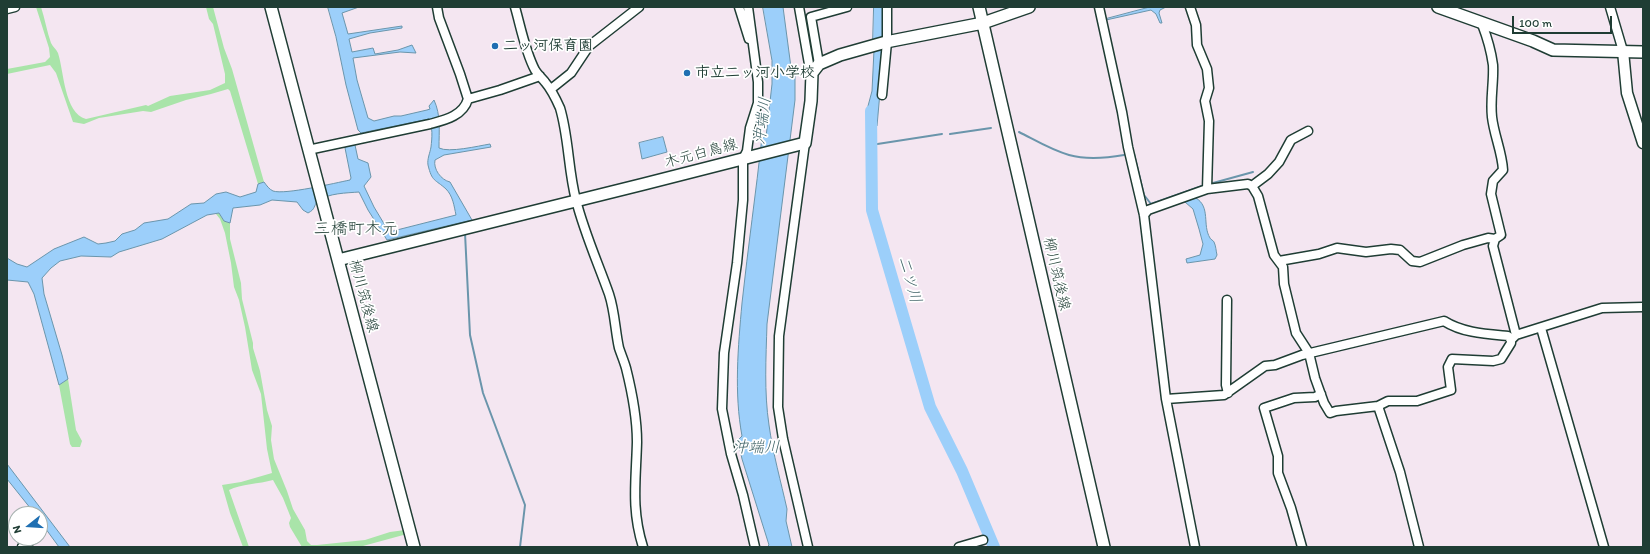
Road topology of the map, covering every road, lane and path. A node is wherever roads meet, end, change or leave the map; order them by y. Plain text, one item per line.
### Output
1 (15, 7) edge
2 (271, 7) edge
3 (437, 7) edge
4 (515, 7) edge
5 (639, 7) edge
6 (739, 7) edge
7 (748, 7) edge
8 (799, 7) edge
9 (847, 7) edge
10 (887, 7) edge
11 (979, 7) edge
12 (1028, 7) edge
13 (1099, 7) edge
14 (1190, 7) edge
15 (1438, 7) edge
16 (1610, 7) edge
17 (7, 9) edge
18 (983, 23) junction
19 (1482, 24) junction
20 (887, 42) junction
21 (1623, 51) junction
22 (1643, 52) edge
23 (755, 57) junction
24 (816, 68) junction
25 (542, 78) junction
26 (550, 88) junction
27 (882, 95) dead end
28 (468, 99) junction
29 (1308, 131) dead end
30 (802, 143) junction
31 (1643, 143) edge
32 (308, 150) junction
33 (747, 158) junction
34 (1252, 186) junction
35 (1207, 189) junction
36 (576, 201) junction
37 (1144, 215) junction
38 (1495, 239) junction
39 (338, 260) junction
40 (1279, 261) junction
41 (1227, 300) dead end
42 (1643, 307) edge
43 (1541, 328) junction
44 (1514, 338) junction
45 (1309, 353) junction
46 (1228, 392) junction
47 (1321, 394) junction
48 (1166, 399) junction
49 (1378, 406) junction
50 (983, 540) dead end
51 (414, 547) edge
52 (643, 547) edge
53 (755, 547) edge
54 (808, 547) edge
55 (959, 547) edge
56 (1104, 547) edge
57 (1195, 547) edge
58 (1302, 547) edge
59 (1419, 547) edge
60 (1604, 547) edge

1 - 17 street
2 - 32 main road, 柳川筑後線
3 - 28 street
4 - 25 street
5 - 26 street
6 - 23 street
7 - 23 street
8 - 24 street
9 - 24 street
10 - 20 street
11 - 18 main road, 柳川筑後線
12 - 18 main road
13 - 37 street
14 - 35 street
15 - 19 main road
16 - 21 street
18 - 20 main road
18 - 56 main road, 柳川筑後線
19 - 21 main road
19 - 38 street
20 - 24 main road
20 - 27 street
21 - 22 main road
21 - 31 street
23 - 33 street
24 - 30 main road
25 - 26 street
25 - 28 street
26 - 36 street
28 - 32 street
29 - 34 street
30 - 33 main road, 木元白鳥線
30 - 54 street
32 - 39 main road, 柳川筑後線
33 - 36 main road, 木元白鳥線
33 - 53 street
34 - 35 street
34 - 40 street
35 - 37 street
36 - 39 main road, 木元白鳥線
36 - 52 street
37 - 48 street
38 - 40 street
38 - 44 street
39 - 51 main road, 柳川筑後線
40 - 45 street
41 - 46 street
42 - 43 street
43 - 44 street
43 - 60 street
44 - 45 street
44 - 49 street
45 - 46 street
45 - 47 street
46 - 48 street
47 - 49 street
47 - 58 street
48 - 57 street
49 - 59 street
50 - 55 street

